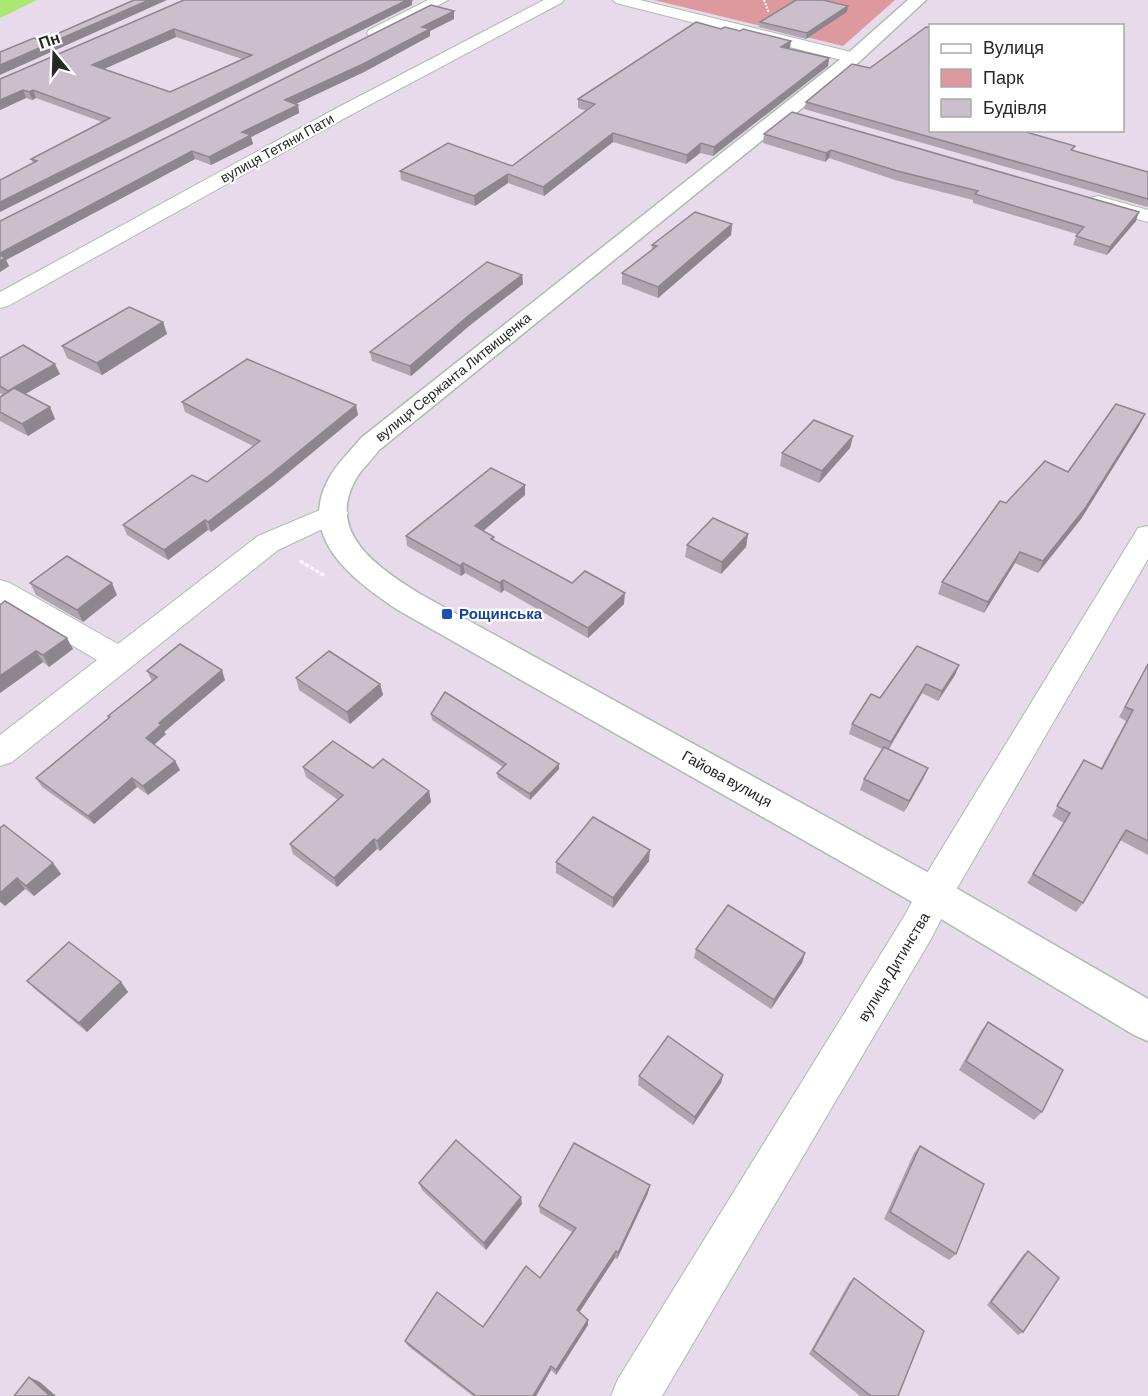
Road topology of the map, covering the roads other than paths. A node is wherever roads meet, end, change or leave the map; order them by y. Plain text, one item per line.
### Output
1 (440, 0) edge
2 (556, 0) edge
3 (621, 0) edge
4 (918, 0) edge
5 (679, 7) edge
6 (356, 42) edge
7 (853, 58) junction
8 (786, 111) junction
9 (809, 118) edge
10 (1082, 197) edge
11 (1148, 216) edge
12 (0, 301) edge
13 (333, 513) junction
14 (1148, 535) edge
15 (0, 590) edge
16 (119, 659) junction
17 (0, 753) edge
18 (936, 896) junction
19 (1148, 1022) edge
20 (635, 1396) edge

1 - 6 street
2 - 12 street, вулиця Тетяни Пати
3 - 5 street
4 - 7 main road, вулиця Сержанта Литвищенка
5 - 7 street
7 - 8 main road, вулиця Сержанта Литвищенка
8 - 9 street
8 - 13 main road, вулиця Сержанта Литвищенка
10 - 11 street
13 - 16 street
13 - 18 main road, Гайова вулиця
14 - 18 street, вулиця Дитинства
15 - 16 street
16 - 17 street
18 - 19 main road, Гайова вулиця
18 - 20 street, вулиця Дитинства

